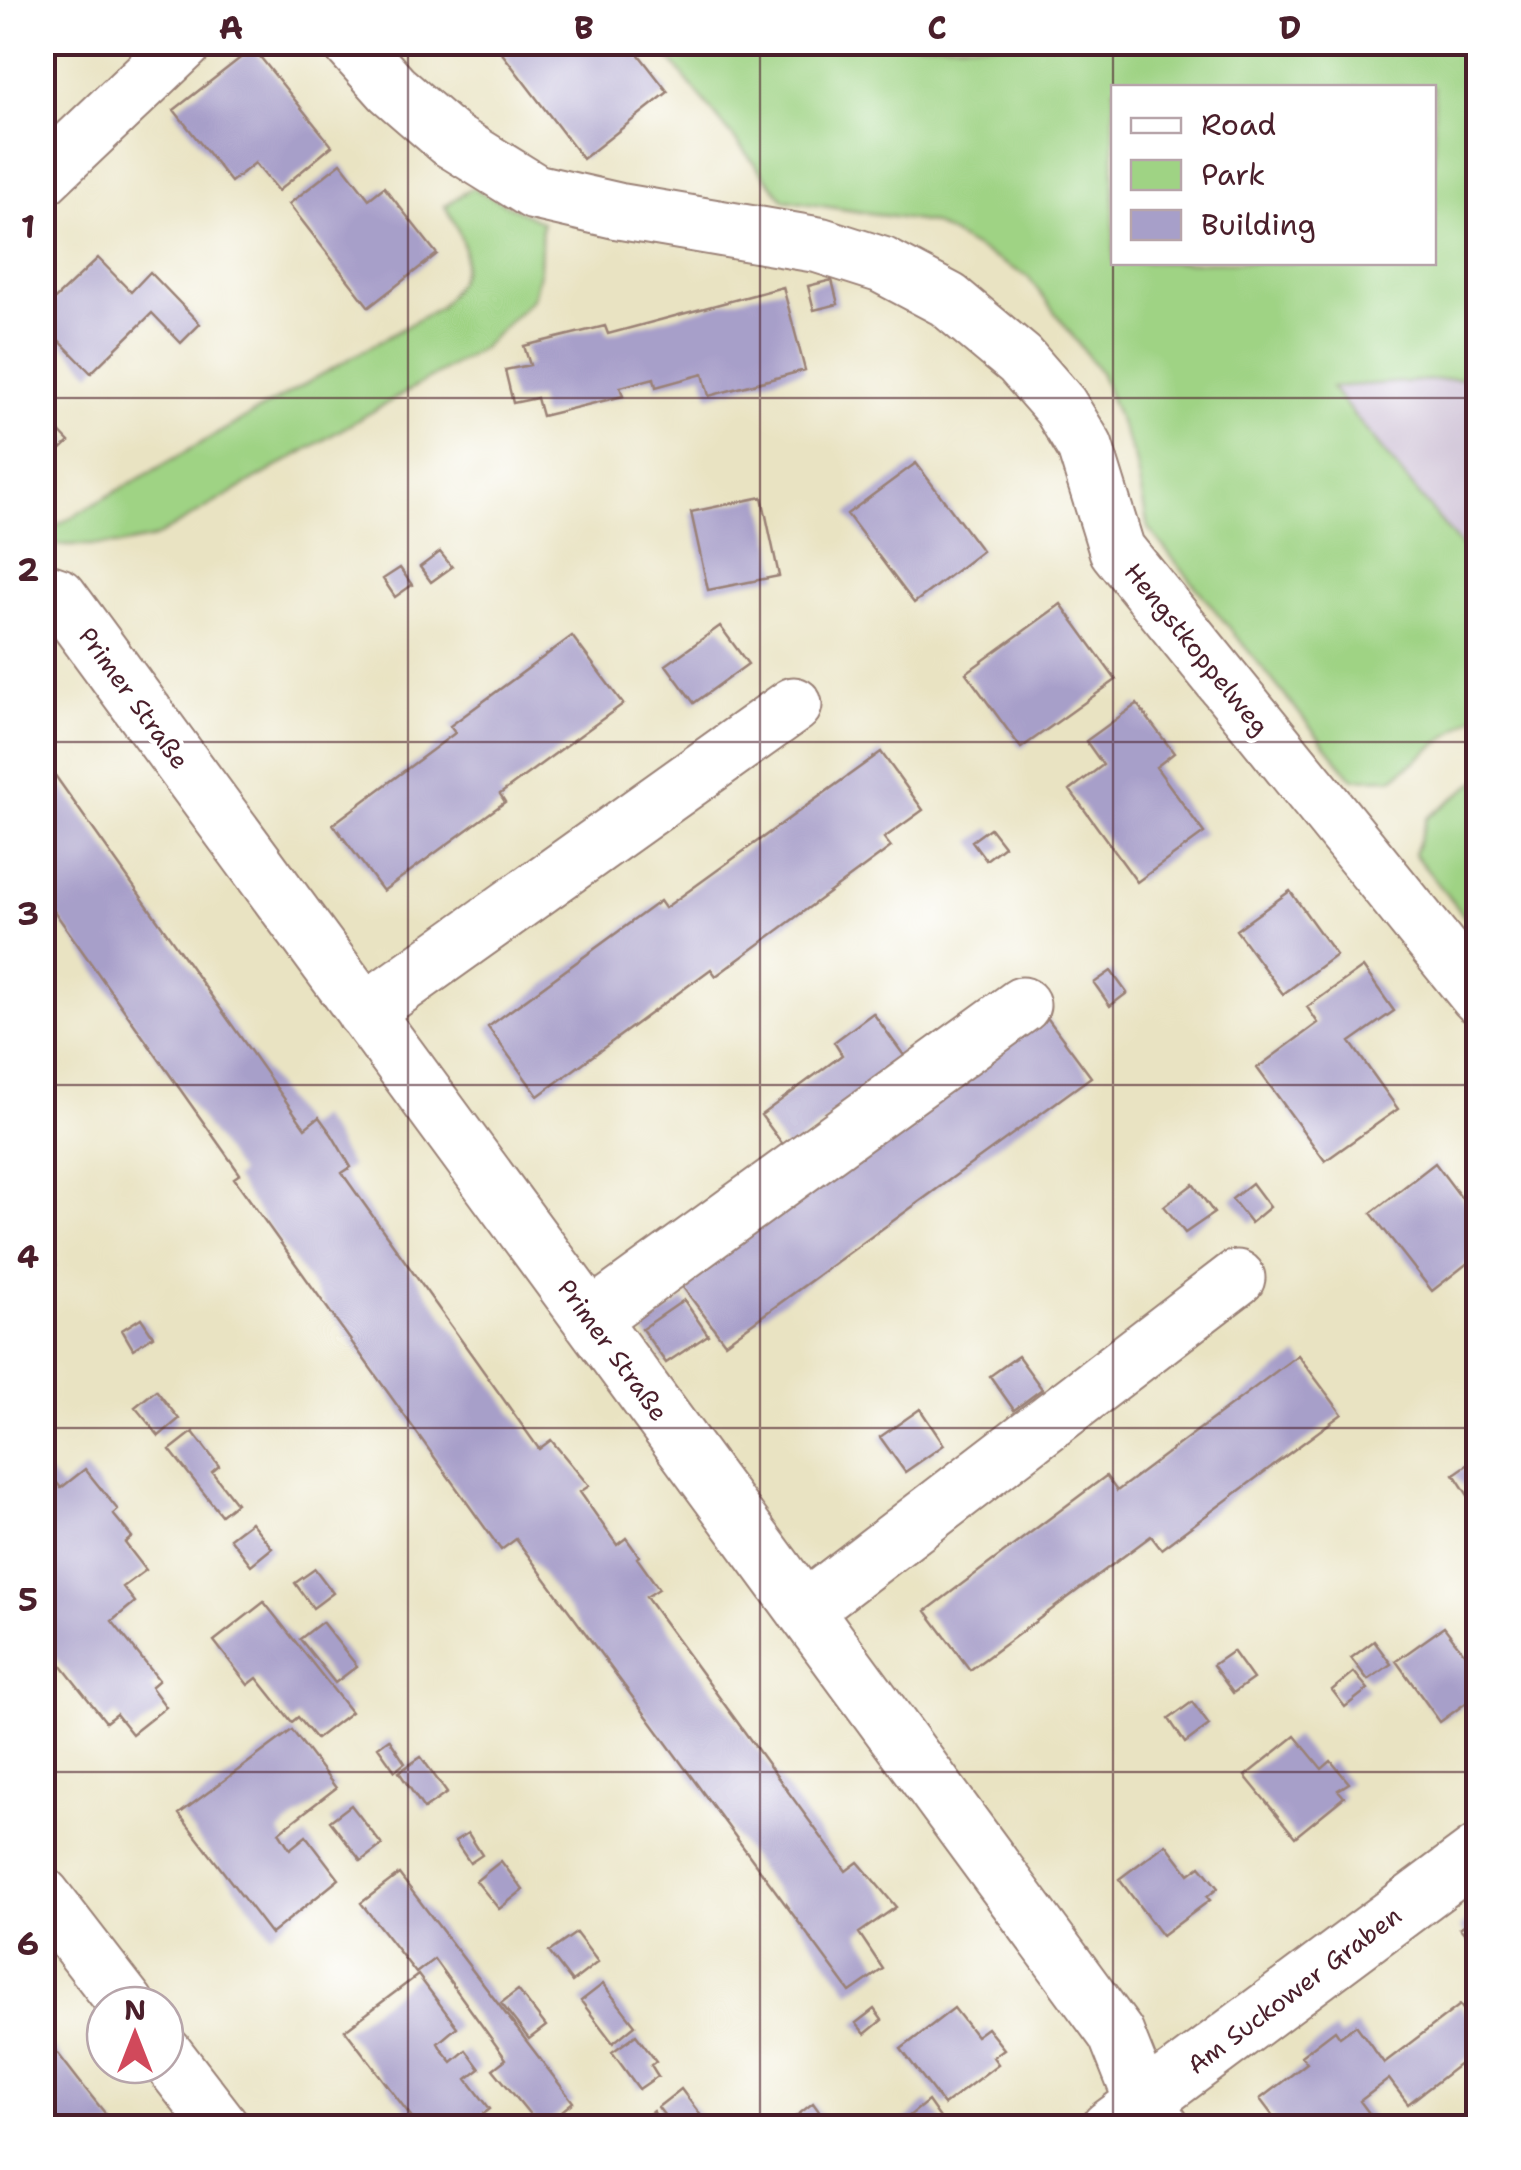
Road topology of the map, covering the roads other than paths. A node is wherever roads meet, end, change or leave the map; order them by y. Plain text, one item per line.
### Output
1 (184, 42) edge
2 (350, 42) edge
3 (42, 178) edge
4 (42, 590) edge
5 (794, 705) dead end
6 (1478, 996) edge
7 (1022, 1006) dead end
8 (364, 1012) junction
9 (1237, 1278) dead end
10 (590, 1319) junction
11 (804, 1610) junction
12 (1478, 1854) edge
13 (42, 1895) edge
14 (112, 1985) edge
15 (185, 2080) edge
16 (1138, 2119) edge
17 (222, 2128) edge

1 - 3 street
2 - 6 street, Hengstkoppelweg
4 - 8 street, Primer Straße
5 - 8 street
7 - 10 street
8 - 10 street, Primer Straße
9 - 11 street
10 - 11 street, Primer Straße
11 - 16 street, Primer Straße
12 - 16 street, Am Suckower Graben
13 - 14 street
15 - 17 street

